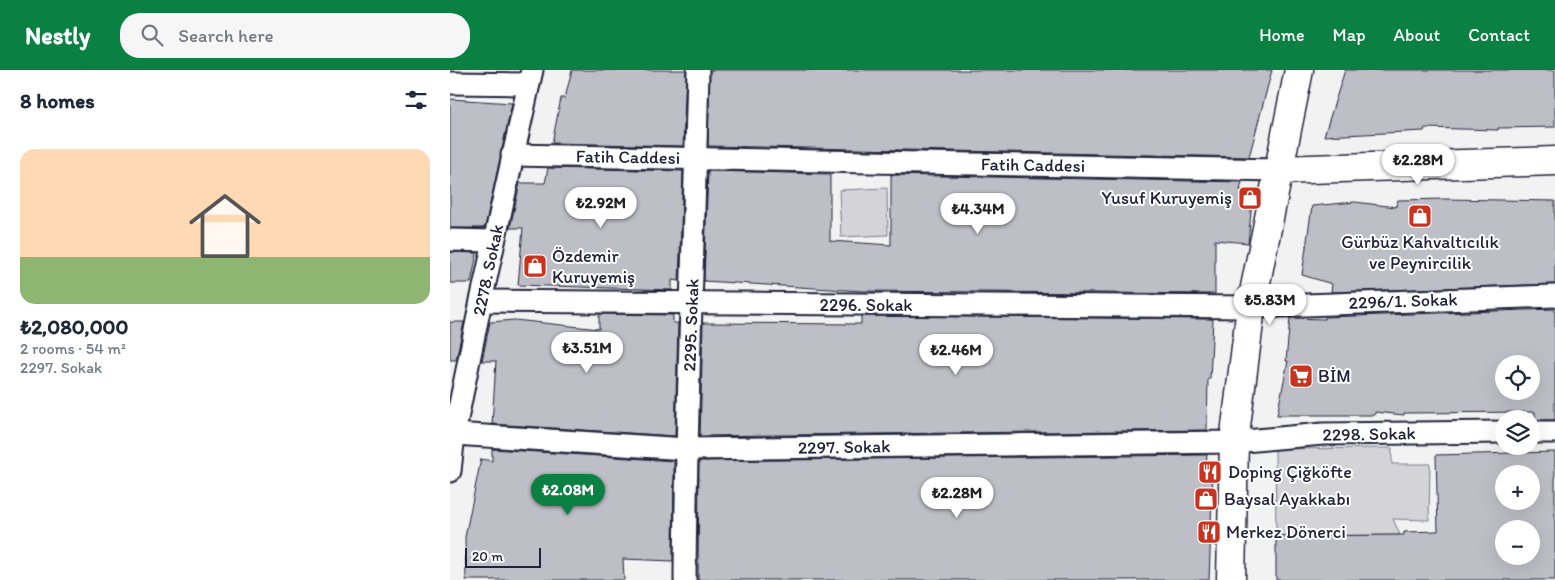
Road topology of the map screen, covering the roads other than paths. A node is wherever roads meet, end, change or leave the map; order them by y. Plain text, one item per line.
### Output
1 (698, 70) edge
2 (1299, 70) edge
3 (530, 77) edge
4 (450, 83) edge
5 (512, 155) junction
6 (696, 159) junction
7 (1555, 161) edge
8 (1279, 170) junction
9 (450, 240) edge
10 (494, 241) junction
11 (1555, 296) edge
12 (481, 302) junction
13 (692, 304) junction
14 (1252, 307) junction
15 (457, 391) edge
16 (1495, 432) edge
17 (1540, 432) edge
18 (1555, 432) edge
19 (454, 434) junction
20 (1234, 442) junction
21 (686, 449) junction
22 (450, 471) edge
23 (685, 580) edge
24 (1231, 580) edge

1 - 6 street, 2295. Sokak
2 - 8 main road
3 - 4 street
3 - 5 street, 2278. Sokak
5 - 6 street, Fatih Caddesi
5 - 10 street, 2278. Sokak
6 - 8 street, Fatih Caddesi
6 - 13 street, 2295. Sokak
7 - 8 main road, Fatih Caddesi
8 - 14 main road
9 - 10 street
10 - 12 street, 2278. Sokak
11 - 14 street, 2296/1. Sokak
12 - 13 street, 2296. Sokak
12 - 15 street, 2278. Sokak
13 - 14 street, 2296. Sokak
13 - 21 street, 2295. Sokak
14 - 20 main road
15 - 19 street, 2278. Sokak
16 - 20 street, 2298. Sokak
17 - 18 street
19 - 21 street, 2297. Sokak
19 - 22 street, 2278. Sokak
20 - 21 street, 2297. Sokak
20 - 24 main road
21 - 23 street, 2295. Sokak

